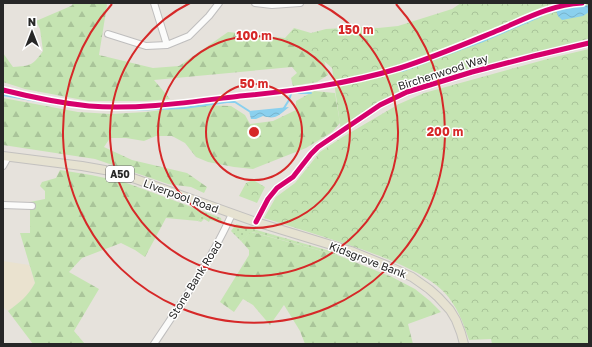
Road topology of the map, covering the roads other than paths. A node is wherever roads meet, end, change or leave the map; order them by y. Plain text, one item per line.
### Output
1 (154, 3) edge
2 (219, 3) edge
3 (255, 3) edge
4 (300, 3) edge
5 (272, 4) edge
6 (108, 34) dead end
7 (589, 43) edge
8 (167, 45) junction
9 (5, 157) edge
10 (3, 166) edge
11 (3, 205) edge
12 (32, 206) dead end
13 (232, 214) junction
14 (256, 222) junction
15 (286, 231) joint
16 (154, 344) edge
17 (464, 344) edge

1 - 8 street
2 - 8 street
3 - 5 street
4 - 5 street
6 - 8 street
7 - 14 street, Birchenwood Way
9 - 10 street
9 - 13 main road, Liverpool Road / A50
11 - 12 street
13 - 14 main road, Liverpool Road / A50
13 - 16 street, Stone Bank Road
14 - 15 main road, Liverpool Road / A50
15 - 17 main road, Kidsgrove Bank / A50

